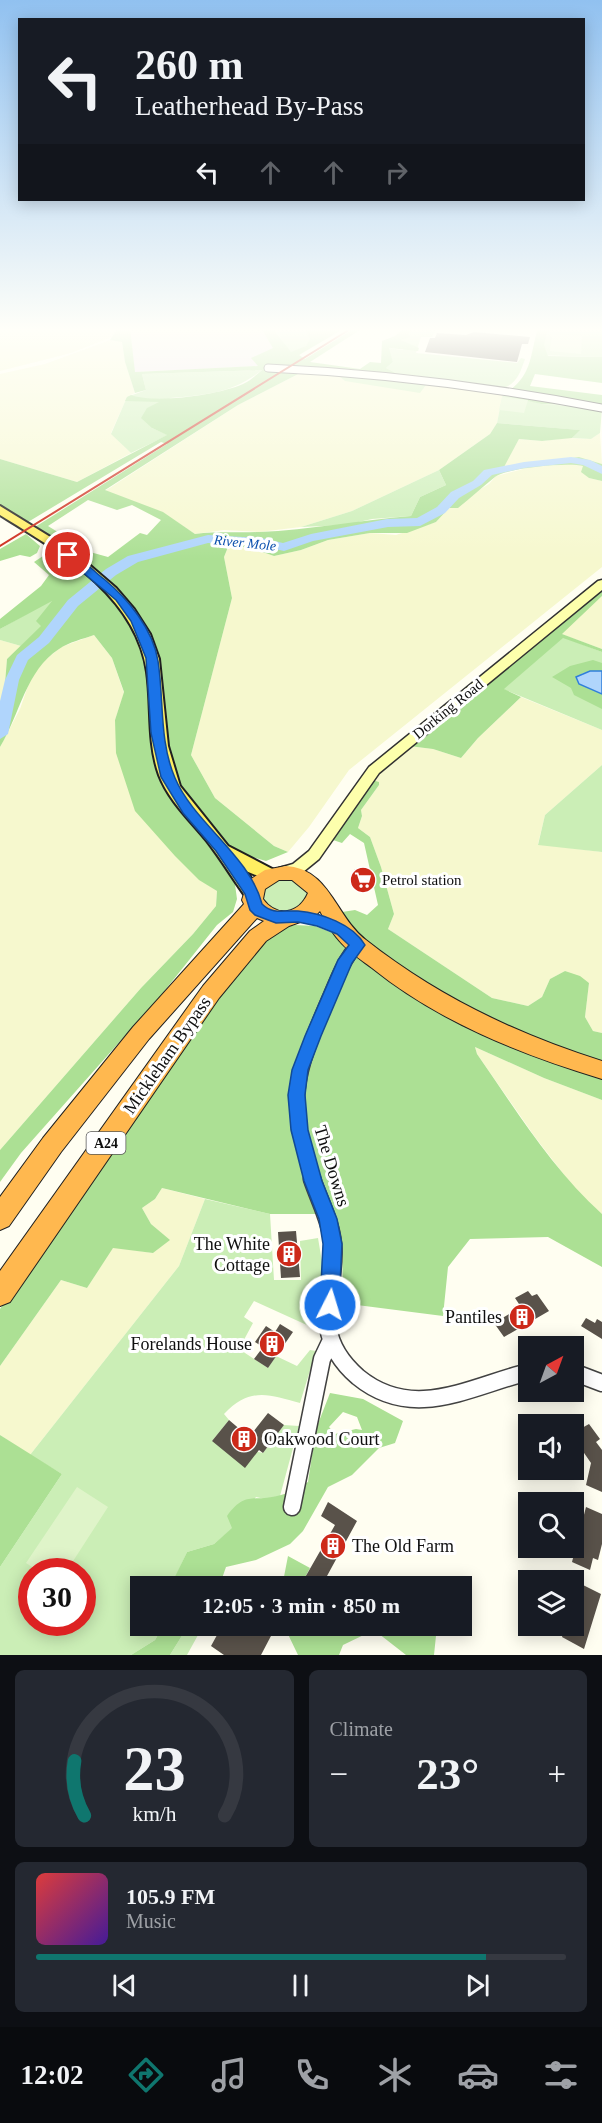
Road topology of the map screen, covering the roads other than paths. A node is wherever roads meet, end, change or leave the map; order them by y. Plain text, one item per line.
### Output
1 (0, 510) edge
2 (602, 584) edge
3 (221, 848) junction
4 (314, 855) junction
5 (277, 874) junction
6 (314, 888) junction
7 (254, 899) junction
8 (291, 917) junction
9 (350, 937) junction
10 (602, 1070) edge
11 (0, 1218) edge
12 (0, 1293) edge
13 (331, 1340) junction
14 (518, 1375) edge
15 (584, 1376) edge
16 (602, 1383) edge
17 (292, 1507) dead end

1 - 3 main road
2 - 4 main road, Dorking Road
3 - 5 main road
3 - 7 main road
4 - 5 main road, Dorking Road
4 - 6 main road, Dorking Road
5 - 6 highway
5 - 7 highway
6 - 8 highway
6 - 9 highway
7 - 8 highway
7 - 11 highway, Mickleham Bypass / A24
8 - 9 highway
8 - 12 highway, Mickleham Bypass / A24
9 - 10 highway
9 - 13 street, The Downs
13 - 14 street, The Downs
13 - 17 street, The Downs
15 - 16 street

